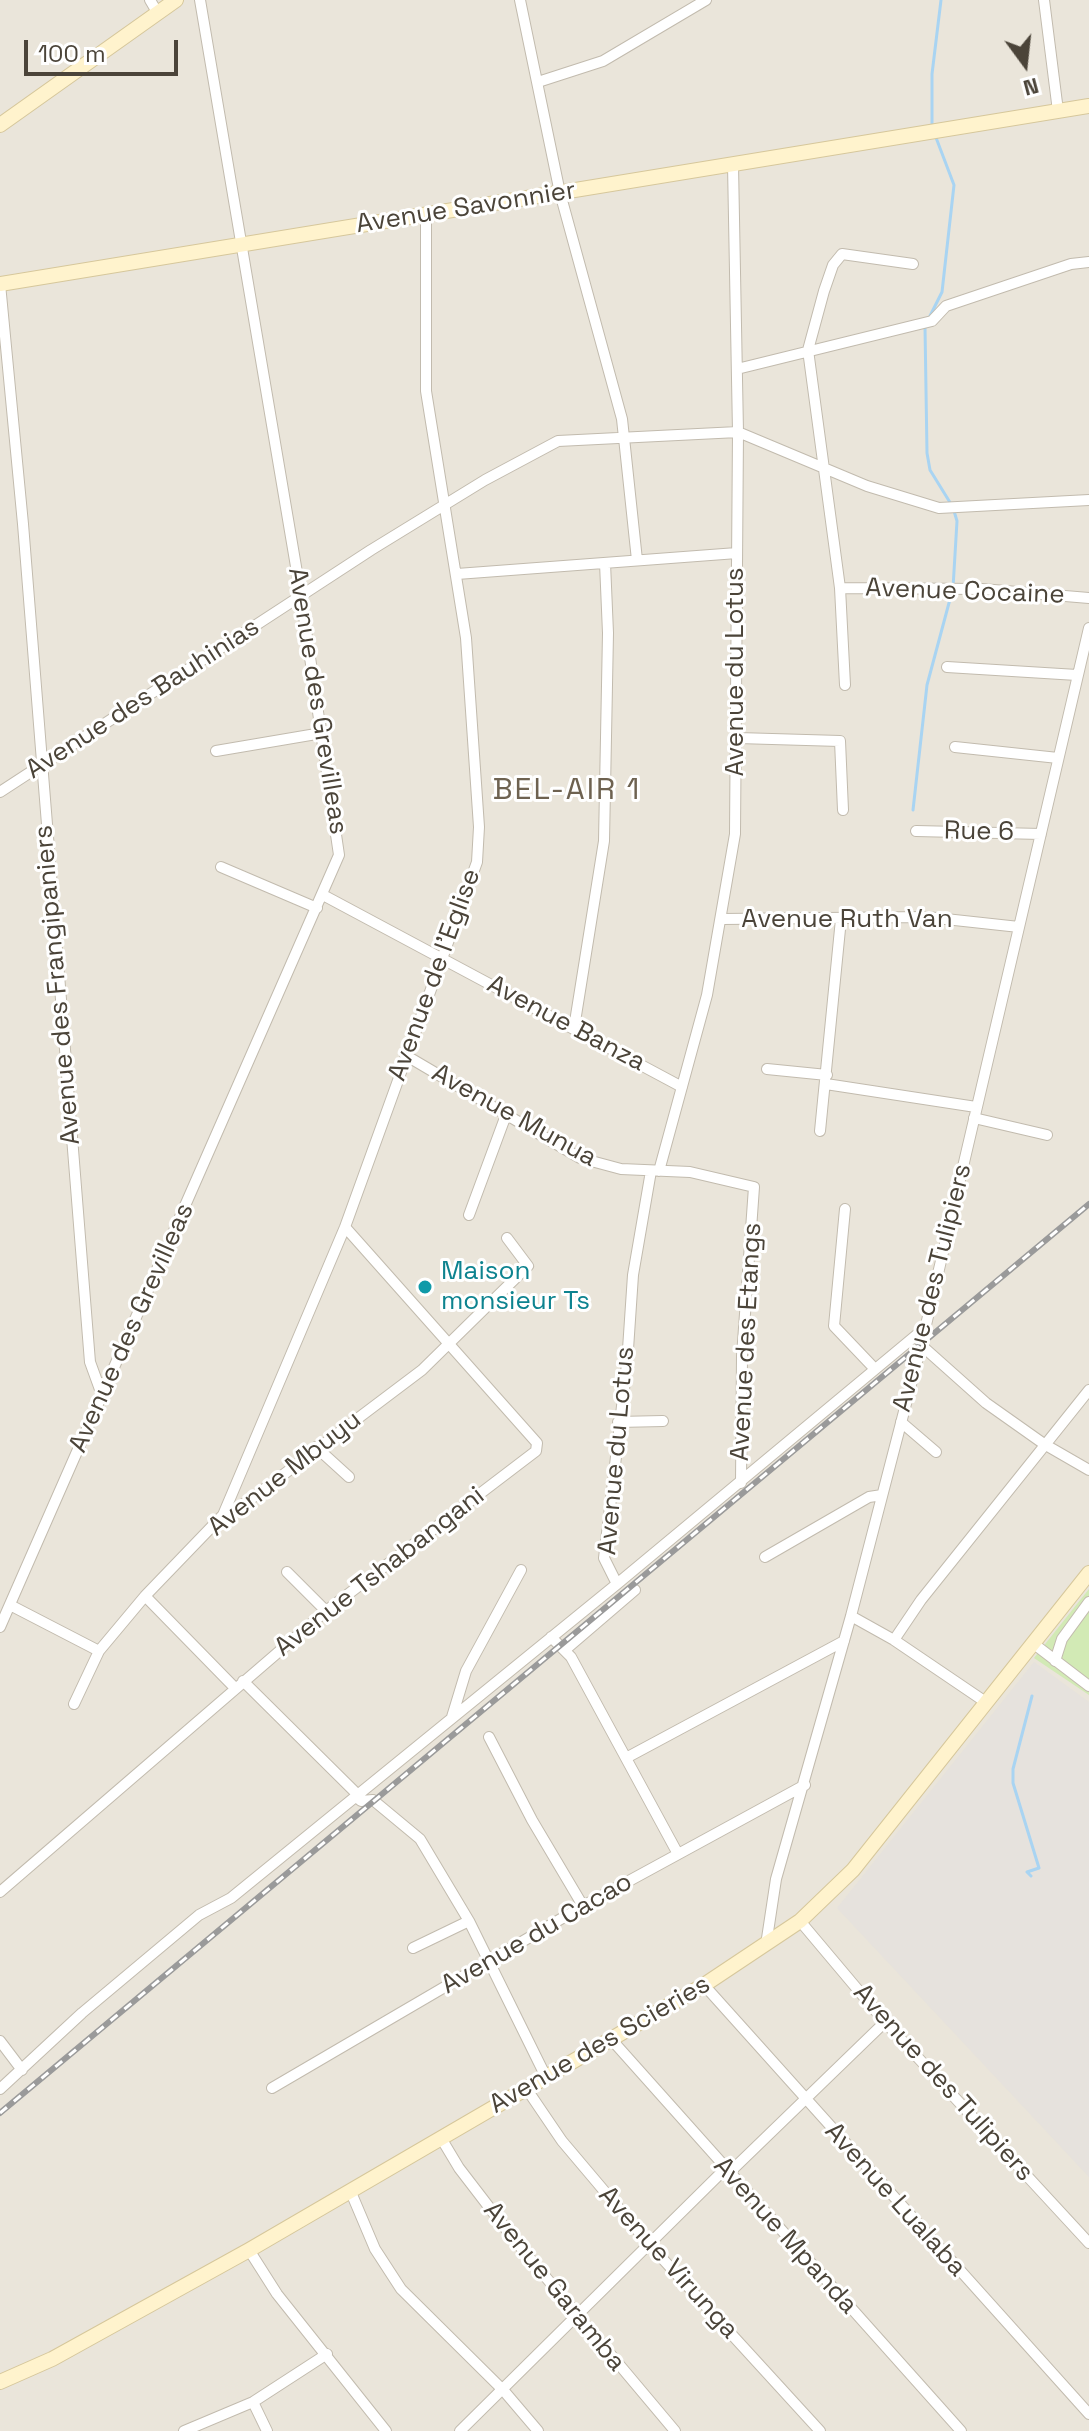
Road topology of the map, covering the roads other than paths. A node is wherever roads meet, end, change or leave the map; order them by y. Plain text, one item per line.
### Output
1 (176, 0) edge
2 (200, 0) edge
3 (520, 0) edge
4 (706, 0) edge
5 (1044, 0) edge
6 (154, 6) edge
7 (538, 82) junction
8 (1089, 106) edge
9 (1058, 111) junction
10 (0, 125) edge
11 (733, 165) junction
12 (560, 193) junction
13 (426, 215) junction
14 (242, 244) junction
15 (1089, 262) edge
16 (913, 264) dead end
17 (0, 284) edge
18 (808, 350) junction
19 (737, 369) junction
20 (738, 432) junction
21 (625, 437) junction
22 (824, 470) junction
23 (1089, 500) edge
24 (444, 504) junction
25 (737, 553) junction
26 (637, 560) junction
27 (605, 563) junction
28 (457, 574) junction
29 (840, 588) junction
30 (301, 596) junction
31 (1089, 598) edge
32 (1089, 628) edge
33 (947, 667) dead end
34 (1077, 675) junction
35 (845, 685) dead end
36 (322, 733) junction
37 (738, 738) junction
38 (955, 747) dead end
39 (216, 751) dead end
40 (1058, 758) junction
41 (40, 767) junction
42 (0, 792) edge
43 (843, 810) dead end
44 (916, 831) dead end
45 (1041, 834) junction
46 (221, 867) dead end
47 (323, 895) junction
48 (317, 908) junction
49 (722, 919) junction
50 (841, 919) junction
51 (1019, 927) junction
52 (443, 958) junction
53 (574, 1028) junction
54 (405, 1055) junction
55 (767, 1069) dead end
56 (826, 1080) junction
57 (682, 1087) junction
58 (975, 1113) junction
59 (506, 1115) junction
60 (820, 1131) dead end
61 (1047, 1135) dead end
62 (655, 1171) junction
63 (754, 1201) joint
64 (845, 1209) dead end
65 (469, 1215) dead end
66 (345, 1227) junction
67 (507, 1238) dead end
68 (926, 1327) junction
69 (452, 1344) junction
70 (921, 1345) junction
71 (874, 1368) junction
72 (1089, 1390) edge
73 (102, 1395) junction
74 (663, 1421) dead end
75 (618, 1422) junction
76 (901, 1422) junction
77 (1044, 1444) junction
78 (316, 1447) junction
79 (936, 1452) dead end
80 (1089, 1470) edge
81 (349, 1477) dead end
82 (741, 1483) junction
83 (882, 1495) junction
84 (223, 1515) junction
85 (765, 1557) dead end
86 (521, 1570) dead end
87 (287, 1572) dead end
88 (1089, 1573) edge
89 (617, 1584) junction
90 (635, 1590) dead end
91 (145, 1596) junction
92 (1089, 1602) edge
93 (10, 1605) junction
94 (326, 1611) junction
95 (851, 1616) junction
96 (0, 1627) edge
97 (551, 1637) junction
98 (894, 1640) junction
99 (844, 1641) junction
100 (1034, 1644) junction
101 (565, 1650) junction
102 (99, 1651) junction
103 (1055, 1661) junction
104 (239, 1684) junction
105 (1089, 1686) edge
106 (987, 1703) junction
107 (74, 1704) dead end
108 (452, 1717) junction
109 (489, 1737) dead end
110 (626, 1758) junction
111 (805, 1785) junction
112 (356, 1795) junction
113 (678, 1854) junction
114 (0, 1892) edge
115 (583, 1906) junction
116 (469, 1921) junction
117 (800, 1921) junction
118 (766, 1945) junction
119 (413, 1948) dead end
120 (488, 1961) junction
121 (704, 1985) junction
122 (885, 2022) junction
123 (611, 2039) junction
124 (0, 2041) edge
125 (22, 2070) junction
126 (546, 2077) junction
127 (272, 2088) dead end
128 (526, 2088) junction
129 (0, 2089) edge
130 (805, 2098) junction
131 (441, 2138) junction
132 (727, 2171) junction
133 (350, 2190) junction
134 (1089, 2243) edge
135 (649, 2244) junction
136 (249, 2250) junction
137 (576, 2317) junction
138 (327, 2354) junction
139 (0, 2382) edge
140 (504, 2391) junction
141 (253, 2402) junction
142 (1089, 2414) edge
143 (184, 2431) edge
144 (267, 2431) edge
145 (386, 2431) edge
146 (460, 2431) edge
147 (538, 2431) edge
148 (675, 2431) edge
149 (820, 2431) edge
150 (961, 2431) edge

1 - 6 street
2 - 14 street, Avenue des Grevilleas
3 - 7 street
4 - 7 street
5 - 9 street
6 - 10 street
7 - 12 street
8 - 9 street, Avenue Savonnier
9 - 11 street, Avenue Savonnier
11 - 12 street, Avenue Savonnier
11 - 19 street, Avenue du Lotus
12 - 13 street, Avenue Savonnier
12 - 21 street
13 - 14 street, Avenue Savonnier
13 - 24 street, Avenue de l'Eglise
14 - 17 street, Avenue Savonnier
14 - 30 street, Avenue des Grevilleas
15 - 18 street
16 - 18 street
17 - 41 street, Avenue des Frangipaniers
18 - 19 street
18 - 22 street
19 - 20 street, Avenue du Lotus
20 - 21 street, Avenue des Bauhinias
20 - 22 street, Avenue des Bauhinias
20 - 25 street, Avenue du Lotus
21 - 24 street, Avenue des Bauhinias
21 - 26 street
22 - 23 street, Avenue des Bauhinias
22 - 29 street
24 - 28 street, Avenue de l'Eglise
24 - 30 street, Avenue des Bauhinias
25 - 26 street
25 - 37 street, Avenue du Lotus
26 - 27 street
27 - 28 street
27 - 53 street
28 - 52 street, Avenue de l'Eglise
29 - 31 street, Avenue Cocaine
29 - 35 street
30 - 36 street, Avenue des Grevilleas
30 - 41 street, Avenue des Bauhinias
32 - 34 street, Avenue des Tulipiers
33 - 34 street
34 - 40 street, Avenue des Tulipiers
36 - 39 street
36 - 47 street, Avenue des Grevilleas
37 - 43 street
37 - 49 street, Avenue du Lotus
38 - 40 street
40 - 45 street, Avenue des Tulipiers
41 - 42 street, Avenue des Bauhinias
41 - 73 street, Avenue des Frangipaniers
44 - 45 street, Rue 6
45 - 51 street, Avenue des Tulipiers
46 - 48 street
47 - 48 street, Avenue des Grevilleas
47 - 52 street, Avenue Banza
48 - 73 street, Avenue des Grevilleas
49 - 50 street, Avenue Ruth Van
49 - 57 street, Avenue du Lotus
50 - 51 street, Avenue Ruth Van
50 - 56 street
51 - 58 street, Avenue des Tulipiers
52 - 53 street, Avenue Banza
52 - 54 street, Avenue de l'Eglise
53 - 57 street, Avenue Banza
54 - 59 street, Avenue Munua
54 - 66 street, Avenue de l'Eglise
55 - 56 street
56 - 58 street
56 - 60 street
57 - 62 street, Avenue du Lotus
58 - 61 street
58 - 68 street, Avenue des Tulipiers
59 - 62 street, Avenue Munua
59 - 65 street
62 - 63 street, Avenue Munua
62 - 75 street, Avenue du Lotus
63 - 82 street, Avenue des Etangs
64 - 71 street
66 - 69 street, Avenue Tshabangani
66 - 84 street, Avenue de l'Eglise
67 - 69 street, Avenue Mbuyu
68 - 70 street, Avenue des Tulipiers
68 - 71 street, Avenue des Etangs
69 - 78 street, Avenue Mbuyu
69 - 94 street, Avenue Tshabangani
70 - 76 street, Avenue des Tulipiers
70 - 77 street
71 - 82 street, Avenue des Etangs
72 - 77 street
73 - 93 street, Avenue des Grevilleas
74 - 75 street
75 - 89 street, Avenue du Lotus
76 - 79 street
76 - 83 street, Avenue des Tulipiers
77 - 80 street
77 - 98 street
78 - 81 street
78 - 84 street, Avenue Mbuyu
82 - 89 street, Avenue des Etangs
83 - 85 street
83 - 95 street, Avenue des Tulipiers
84 - 91 street, Avenue Mbuyu
86 - 108 street
87 - 94 street
88 - 100 street, Avenue des Scieries
89 - 97 street, Avenue du Lotus
90 - 101 street
91 - 102 street, Avenue Mbuyu
91 - 104 street
92 - 103 street
93 - 96 street, Avenue des Grevilleas
93 - 102 street
94 - 104 street, Avenue Tshabangani
95 - 98 street
95 - 99 street, Avenue des Tulipiers
97 - 101 street
97 - 108 street, Avenue du Lotus
98 - 106 street
99 - 110 street
99 - 111 street, Avenue des Tulipiers
100 - 103 street
100 - 106 street, Avenue des Scieries
101 - 110 street
102 - 107 street, Avenue Mbuyu
103 - 105 street
104 - 112 street
104 - 114 street, Avenue Tshabangani
106 - 117 street, Avenue des Scieries
108 - 112 street, Avenue du Lotus
109 - 115 street
110 - 113 street
111 - 113 street, Avenue du Cacao
111 - 118 street, Avenue des Tulipiers
112 - 116 street
112 - 125 street, Avenue du Lotus
113 - 115 street, Avenue du Cacao
115 - 120 street, Avenue du Cacao
116 - 119 street
116 - 120 street
117 - 118 street, Avenue des Scieries
117 - 122 street, Avenue des Tulipiers
118 - 121 street, Avenue des Scieries
120 - 126 street
120 - 127 street, Avenue du Cacao
121 - 123 street, Avenue des Scieries
121 - 130 street, Avenue Lualaba
122 - 130 street
122 - 134 street, Avenue des Tulipiers
123 - 126 street, Avenue des Scieries
123 - 132 street, Avenue Mpanda
124 - 125 street
125 - 129 street, Avenue du Lotus
126 - 128 street, Avenue des Scieries
128 - 131 street, Avenue des Scieries
128 - 135 street, Avenue Virunga
130 - 132 street
130 - 142 street, Avenue Lualaba
131 - 133 street, Avenue des Scieries
131 - 137 street, Avenue Garamba
132 - 135 street
132 - 150 street, Avenue Mpanda
133 - 136 street, Avenue des Scieries
133 - 140 street
135 - 137 street
135 - 149 street, Avenue Virunga
136 - 138 street
136 - 139 street, Avenue des Scieries
137 - 140 street
137 - 148 street, Avenue Garamba
138 - 141 street
138 - 145 street
140 - 146 street
140 - 147 street
141 - 143 street
141 - 144 street

